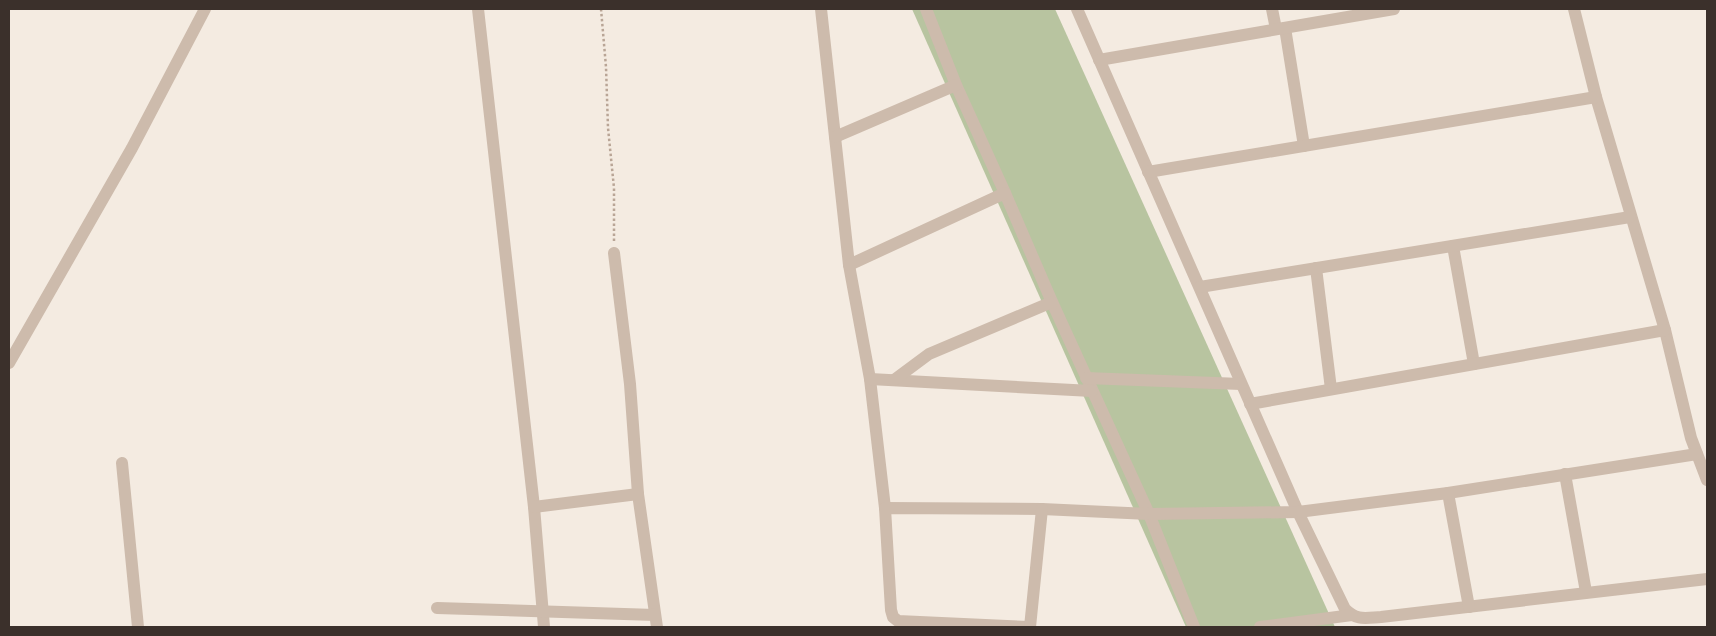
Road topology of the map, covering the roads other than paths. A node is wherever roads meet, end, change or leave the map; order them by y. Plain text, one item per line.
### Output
1 (205, 9) edge
2 (478, 9) edge
3 (821, 9) edge
4 (926, 9) edge
5 (1076, 9) edge
6 (1272, 9) edge
7 (1394, 9) edge
8 (1574, 9) edge
9 (1280, 28) junction
10 (1099, 60) junction
11 (956, 85) junction
12 (1596, 97) junction
13 (835, 137) junction
14 (1304, 146) junction
15 (1148, 172) junction
16 (1005, 192) junction
17 (1630, 217) junction
18 (1454, 246) junction
19 (614, 254) road end
20 (849, 265) junction
21 (1316, 268) junction
22 (1200, 287) junction
23 (1052, 302) junction
24 (1666, 330) junction
25 (9, 364) edge
26 (1474, 364) junction
27 (1086, 378) junction
28 (870, 379) junction
29 (894, 380) junction
30 (1241, 384) junction
31 (1331, 389) junction
32 (1092, 391) junction
33 (1250, 404) junction
34 (1697, 454) junction
35 (122, 463) dead end
36 (1565, 474) junction
37 (1707, 480) edge
38 (1448, 493) junction
39 (638, 494) junction
40 (534, 507) junction
41 (885, 508) junction
42 (1042, 509) junction
43 (1298, 512) junction
44 (1149, 514) junction
45 (1707, 579) edge
46 (1586, 592) junction
47 (1469, 606) junction
48 (437, 608) dead end
49 (543, 611) junction
50 (1352, 615) junction
51 (656, 621) edge
52 (138, 627) edge
53 (544, 627) edge
54 (1029, 627) edge
55 (1194, 627) edge
56 (1260, 627) edge

1 - 25 street
2 - 40 street
3 - 13 street
4 - 11 street
5 - 10 street
6 - 9 street
7 - 9 street
8 - 12 street
9 - 10 street
9 - 14 street
10 - 15 street
11 - 13 street
11 - 16 street
12 - 14 street
12 - 17 street
13 - 20 street
14 - 15 street
15 - 22 street
16 - 20 street
16 - 23 street
17 - 18 street
17 - 24 street
18 - 21 street
18 - 26 street
19 - 39 street
20 - 28 street
21 - 22 street
21 - 31 street
22 - 30 street
23 - 27 street
23 - 29 street
24 - 26 street
24 - 34 street
26 - 31 street
27 - 30 street
27 - 32 street
28 - 29 street
28 - 41 street
29 - 32 street
30 - 33 street
31 - 33 street
32 - 44 street
33 - 43 street
34 - 36 street
34 - 37 street
35 - 52 street
36 - 38 street
36 - 46 street
38 - 43 street
38 - 47 street
39 - 40 street
39 - 51 street
40 - 49 street
41 - 42 street
41 - 54 street
42 - 44 street
42 - 54 street
43 - 44 street
43 - 50 street
44 - 55 street
45 - 46 street
46 - 47 street
47 - 50 street
48 - 49 street
49 - 51 street
49 - 53 street
50 - 56 street

